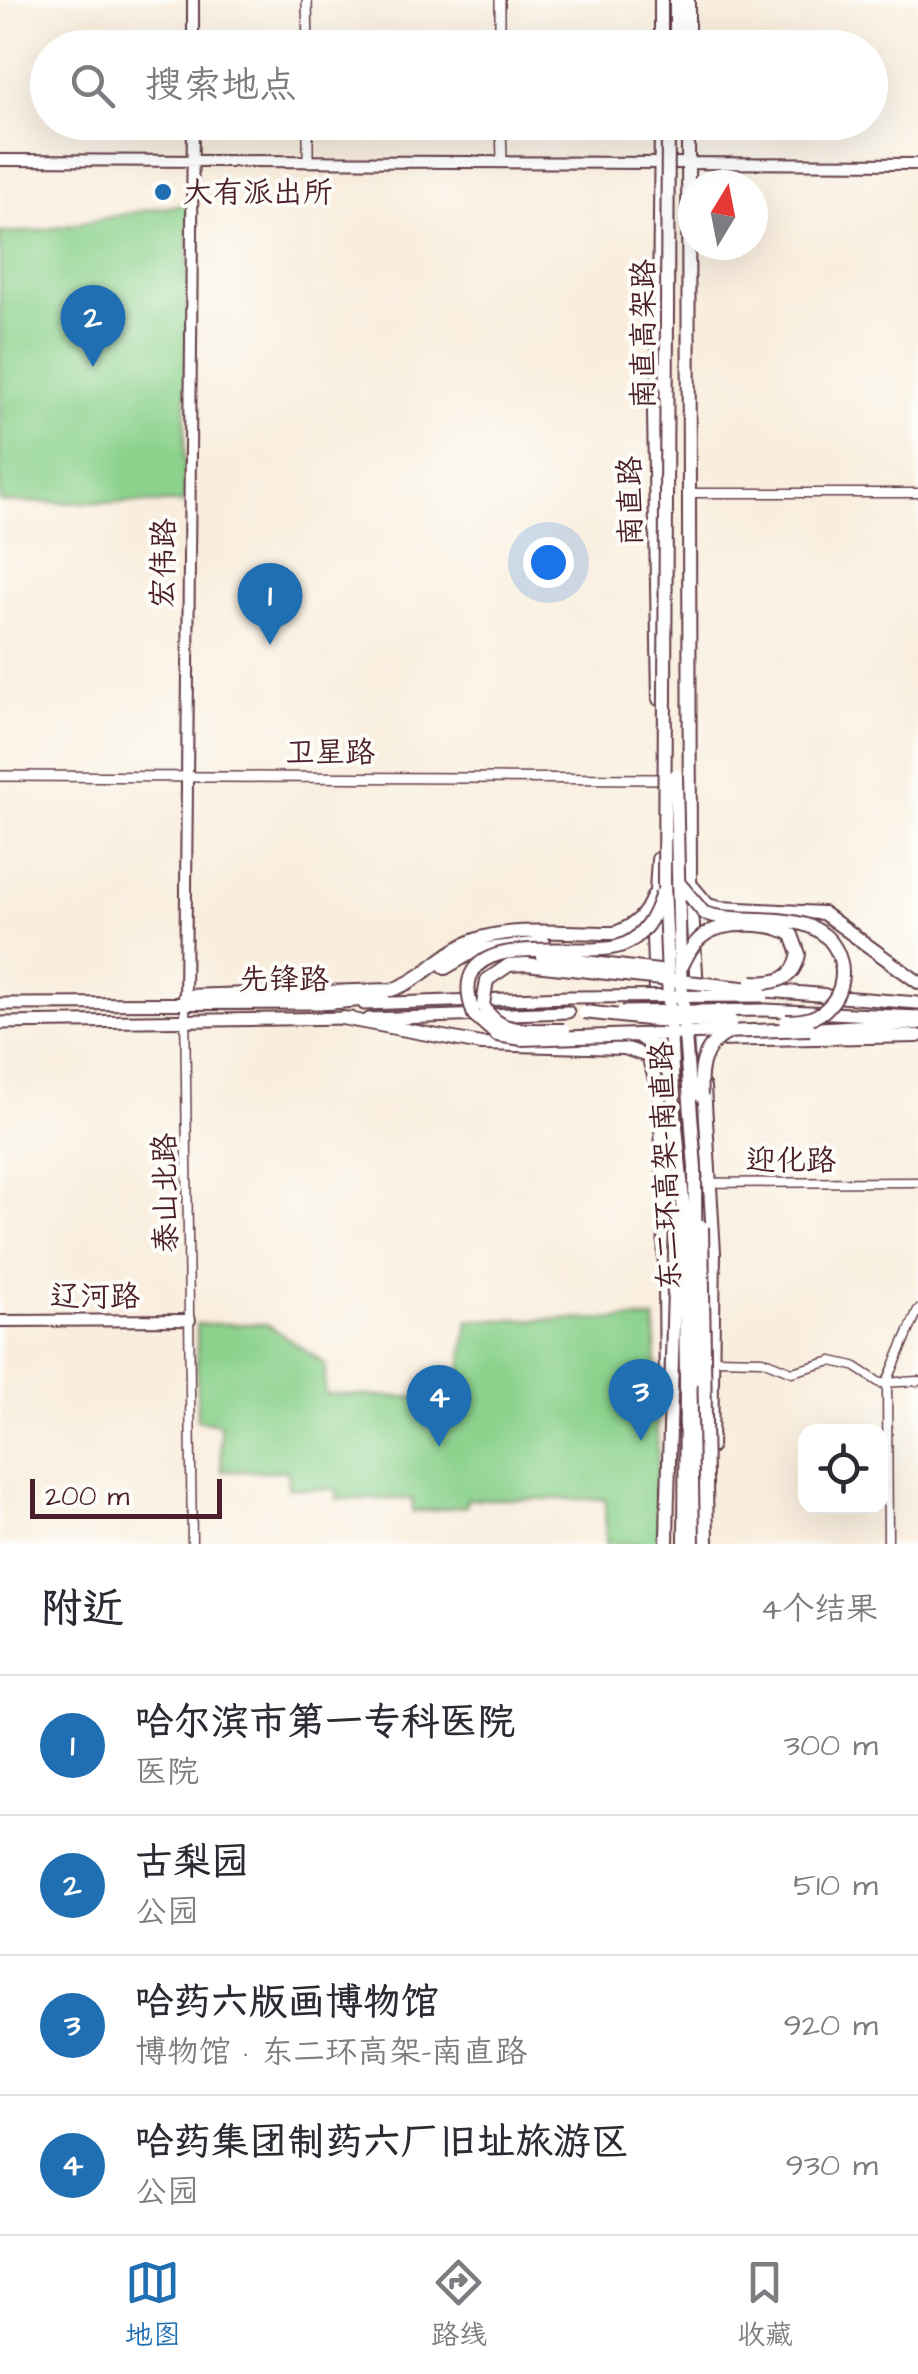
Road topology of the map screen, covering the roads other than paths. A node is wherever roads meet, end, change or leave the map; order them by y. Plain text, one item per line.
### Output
1 (193, 0) edge
2 (307, 0) edge
3 (500, 0) edge
4 (664, 0) edge
5 (676, 0) edge
6 (688, 0) edge
7 (193, 30) edge
8 (308, 30) edge
9 (500, 30) edge
10 (664, 30) edge
11 (676, 30) edge
12 (688, 30) edge
13 (193, 140) edge
14 (308, 140) edge
15 (501, 140) edge
16 (663, 140) edge
17 (665, 140) edge
18 (676, 140) edge
19 (688, 140) edge
20 (0, 160) edge
21 (193, 160) junction
22 (308, 160) junction
23 (502, 160) junction
24 (661, 160) junction
25 (688, 161) junction
26 (918, 164) edge
27 (656, 418) junction
28 (918, 492) edge
29 (690, 493) junction
30 (692, 524) junction
31 (0, 776) edge
32 (186, 776) junction
33 (668, 784) junction
34 (672, 838) junction
35 (673, 881) junction
36 (779, 918) junction
37 (640, 934) junction
38 (476, 950) junction
39 (680, 968) junction
40 (918, 983) edge
41 (824, 996) joint
42 (763, 999) junction
43 (186, 1000) junction
44 (326, 1003) junction
45 (918, 1003) edge
46 (0, 1004) edge
47 (584, 1012) junction
48 (342, 1018) junction
49 (918, 1020) edge
50 (186, 1021) junction
51 (0, 1023) edge
52 (740, 1033) junction
53 (918, 1036) edge
54 (698, 1040) junction
55 (652, 1051) junction
56 (673, 1093) junction
57 (703, 1093) junction
58 (699, 1174) junction
59 (918, 1182) edge
60 (664, 1184) junction
61 (918, 1310) edge
62 (190, 1318) junction
63 (0, 1319) edge
64 (713, 1360) junction
65 (918, 1381) edge
66 (887, 1382) junction
67 (668, 1497) junction
68 (192, 1544) edge
69 (667, 1544) edge
70 (685, 1544) edge
71 (696, 1544) edge
72 (708, 1544) edge
73 (888, 1544) edge

1 - 7 main road
2 - 8 street
3 - 9 street
4 - 10 highway
5 - 11 highway
6 - 12 highway
13 - 21 main road, 宏伟路
14 - 22 street
15 - 23 street
16 - 24 highway, 南直路
17 - 33 highway, 南直高架路, bridge
18 - 33 highway, 南直高架路
19 - 25 highway, 南直路
20 - 21 main road
21 - 22 main road
21 - 32 main road, 宏伟路
22 - 23 main road
23 - 24 main road
24 - 25 main road
24 - 27 highway, 南直路
25 - 26 main road
25 - 29 highway, 南直路
27 - 33 highway, 南直路
27 - 34 highway, bridge
28 - 29 street
29 - 30 highway, 南直路
30 - 34 highway, bridge
30 - 35 highway, 南直路
31 - 32 street, 卫星路
32 - 33 street, 卫星路
32 - 43 main road, 宏伟路
33 - 34 highway, 东二环高架-南直路, bridge
33 - 35 highway, 南直路
34 - 35 highway, 东二环高架-南直路, bridge
35 - 36 highway, bridge
35 - 37 highway, bridge
35 - 39 highway, 东二环高架-南直路, bridge
35 - 40 highway
35 - 43 highway
35 - 54 highway
35 - 55 highway
35 - 56 highway, 东二环高架-南直路, bridge
36 - 40 highway, bridge
36 - 47 highway, bridge
37 - 38 highway, bridge
37 - 52 highway, bridge
38 - 39 highway, bridge
38 - 44 highway
39 - 58 highway, 东二环高架-南直路, bridge
41 - 42 highway
41 - 45 main road
42 - 44 main road, 先锋路, bridge
42 - 47 main road, bridge
42 - 49 main road
42 - 56 highway, bridge
43 - 44 main road, 先锋路
43 - 46 main road, 先锋路
43 - 50 street, 泰山北路
47 - 48 main road
48 - 50 main road
48 - 55 highway
49 - 52 highway, bridge
50 - 51 main road
50 - 62 street, 泰山北路
52 - 53 highway
52 - 54 highway
52 - 57 highway, bridge
54 - 55 highway
54 - 57 highway
55 - 60 highway
56 - 58 highway, 东二环高架-南直路, bridge
57 - 58 highway
58 - 59 street, 迎化路
58 - 60 street, 迎化路
58 - 64 highway
58 - 67 highway, bridge
58 - 70 highway, 东二环高架-南直路, bridge
58 - 71 highway, 东二环高架-南直路, bridge
58 - 72 highway, bridge
60 - 67 highway
61 - 66 street
62 - 63 main road, 辽河路
62 - 68 street, 泰山北路
64 - 66 street
64 - 72 highway
65 - 66 street
66 - 73 street
67 - 69 highway

